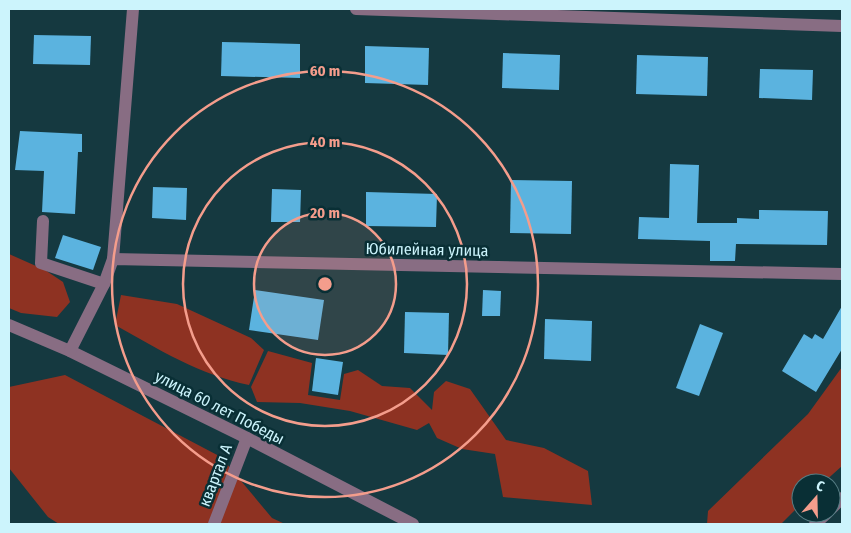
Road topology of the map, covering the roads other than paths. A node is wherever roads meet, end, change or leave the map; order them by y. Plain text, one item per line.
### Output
1 (133, 9) edge
2 (356, 9) edge
3 (842, 26) edge
4 (43, 221) dead end
5 (113, 259) junction
6 (842, 274) edge
7 (104, 284) junction
8 (9, 325) edge
9 (70, 351) junction
10 (247, 438) junction
11 (214, 524) edge
12 (413, 524) edge

1 - 5 street
2 - 3 street
4 - 7 street
5 - 6 street, Юбилейная улица
5 - 7 street
7 - 9 street
8 - 9 street, улица 60 лет Победы
9 - 10 street, улица 60 лет Победы
10 - 11 street, квартал А
10 - 12 street, улица 60 лет Победы

